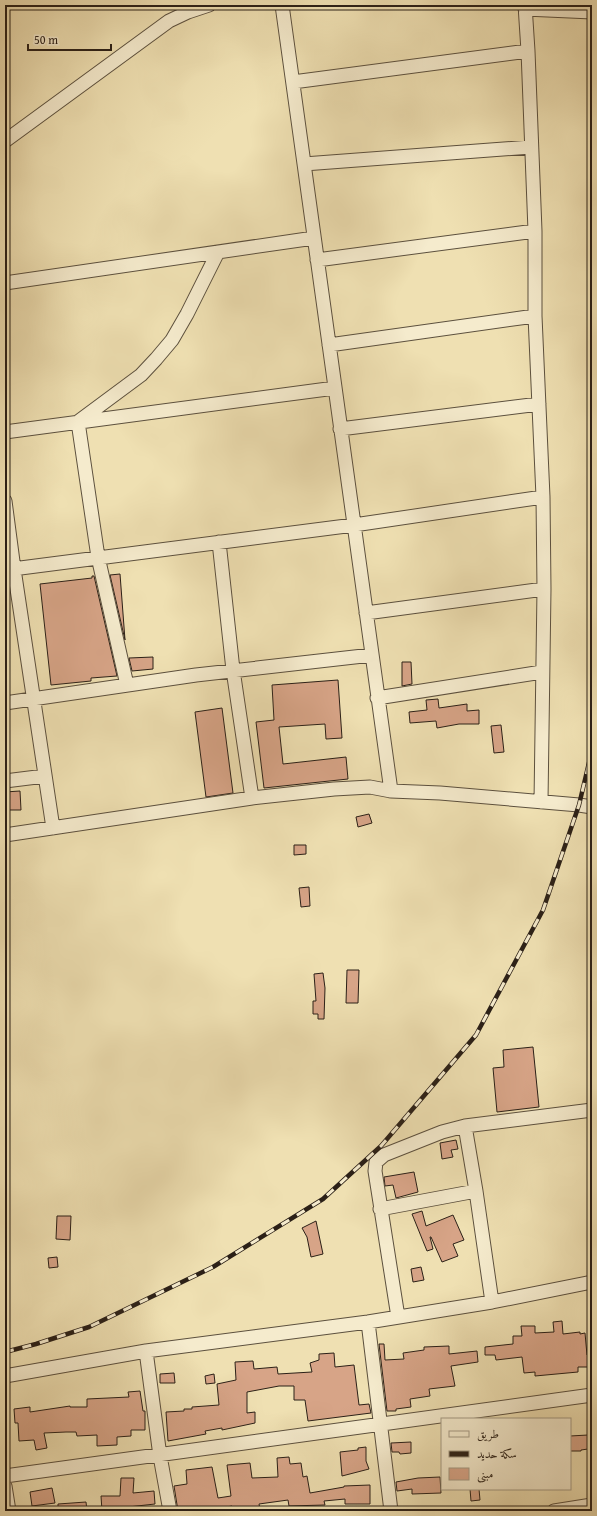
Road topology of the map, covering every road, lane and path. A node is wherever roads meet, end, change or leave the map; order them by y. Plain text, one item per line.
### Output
1 (209, 5) edge
2 (282, 5) edge
3 (525, 7) edge
4 (592, 12) edge
5 (528, 51) junction
6 (293, 82) junction
7 (5, 141) edge
8 (531, 147) junction
9 (304, 164) junction
10 (535, 232) junction
11 (314, 238) junction
12 (218, 252) junction
13 (317, 260) junction
14 (5, 283) edge
15 (535, 316) junction
16 (329, 345) junction
17 (335, 388) junction
18 (538, 404) junction
19 (78, 422) junction
20 (340, 429) junction
21 (5, 432) edge
22 (543, 497) junction
23 (5, 501) edge
24 (354, 525) junction
25 (219, 542) junction
26 (98, 557) junction
27 (9, 569) edge
28 (544, 589) junction
29 (366, 613) junction
30 (372, 655) junction
31 (233, 670) junction
32 (542, 672) junction
33 (127, 685) junction
34 (377, 698) junction
35 (34, 699) junction
36 (5, 702) edge
37 (45, 776) junction
38 (5, 781) edge
39 (391, 791) junction
40 (252, 798) junction
41 (541, 802) junction
42 (592, 807) edge
43 (53, 828) junction
44 (5, 835) edge
45 (592, 1110) edge
46 (465, 1126) junction
47 (476, 1191) junction
48 (380, 1209) junction
49 (592, 1282) edge
50 (492, 1302) junction
51 (398, 1317) junction
52 (368, 1322) junction
53 (146, 1351) junction
54 (5, 1376) edge
55 (592, 1395) edge
56 (380, 1424) junction
57 (160, 1456) junction
58 (5, 1476) edge
59 (5, 1486) edge
60 (592, 1505) edge
61 (9, 1511) edge
62 (170, 1511) edge
63 (391, 1511) edge
64 (554, 1511) edge

1 - 7 street
2 - 6 street
3 - 4 street
3 - 5 street
5 - 6 street
5 - 8 street
6 - 9 street
8 - 9 street
8 - 10 street
9 - 11 street
10 - 13 street
10 - 15 street
11 - 12 street
11 - 13 street
12 - 14 street
12 - 19 street
13 - 16 street
15 - 16 street
15 - 18 street
16 - 17 street
17 - 19 street
17 - 20 street
18 - 20 street
18 - 22 street
19 - 21 street
19 - 26 street
20 - 24 street
22 - 24 street
22 - 28 street
23 - 27 street
24 - 25 street
24 - 29 street
25 - 26 street
25 - 31 street
26 - 27 street
26 - 33 street
27 - 35 street
28 - 29 street
28 - 32 street
29 - 30 street
30 - 31 street
30 - 34 street
31 - 33 street
31 - 40 street
32 - 34 street
32 - 41 street
33 - 35 street
34 - 39 street
35 - 36 street
35 - 37 street
37 - 38 street
37 - 43 street
39 - 40 street
39 - 41 street
40 - 43 street
41 - 42 street
43 - 44 street
45 - 46 street
46 - 47 street
46 - 48 street
47 - 48 street
47 - 50 street
48 - 51 street
49 - 50 street
50 - 51 street
51 - 52 street
52 - 53 street
52 - 56 street
53 - 54 street
53 - 57 street
55 - 56 street
56 - 57 street
56 - 63 street
57 - 58 street
57 - 62 street
59 - 61 street
60 - 64 street

